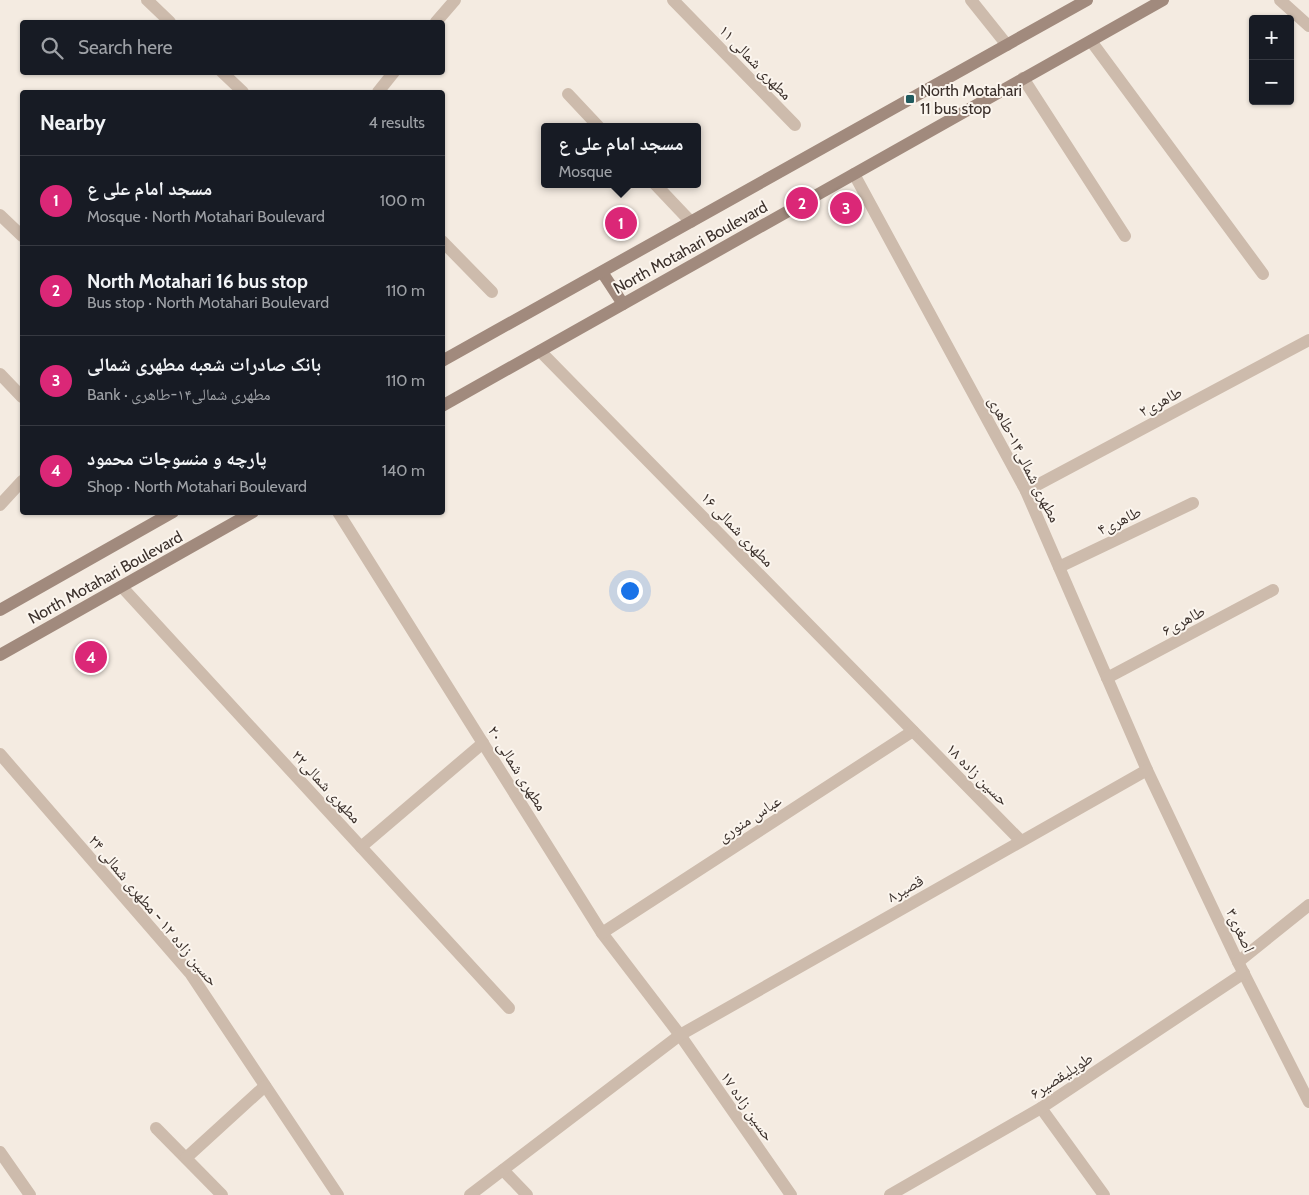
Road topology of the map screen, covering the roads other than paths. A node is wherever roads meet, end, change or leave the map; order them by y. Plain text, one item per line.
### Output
1 (147, 0) edge
2 (455, 0) edge
3 (673, 0) edge
4 (971, 0) edge
5 (1087, 0) edge
6 (1163, 0) edge
7 (1280, 0) edge
8 (168, 20) edge
9 (438, 20) edge
10 (1309, 26) edge
11 (1090, 41) junction
12 (1007, 45) junction
13 (225, 75) edge
14 (392, 75) edge
15 (1023, 78) junction
16 (241, 90) edge
17 (380, 90) edge
18 (568, 94) dead end
19 (596, 123) edge
20 (795, 125) dead end
21 (854, 174) junction
22 (658, 188) edge
23 (0, 215) edge
24 (691, 222) junction
25 (20, 234) edge
26 (1125, 236) dead end
27 (445, 244) edge
28 (602, 272) junction
29 (1263, 274) dead end
30 (492, 292) dead end
31 (623, 304) junction
32 (1309, 340) edge
33 (540, 351) junction
34 (445, 359) edge
35 (0, 374) edge
36 (20, 395) edge
37 (445, 404) edge
38 (20, 483) edge
39 (1026, 490) junction
40 (1193, 503) dead end
41 (0, 505) edge
42 (168, 515) edge
43 (248, 515) edge
44 (340, 515) edge
45 (1060, 567) junction
46 (122, 586) junction
47 (1273, 590) dead end
48 (0, 610) edge
49 (0, 655) edge
50 (1107, 678) junction
51 (913, 730) junction
52 (483, 743) junction
53 (0, 754) edge
54 (1147, 770) junction
55 (1021, 841) junction
56 (361, 847) junction
57 (1309, 905) edge
58 (602, 933) junction
59 (1241, 968) junction
60 (509, 1008) dead end
61 (680, 1035) junction
62 (265, 1086) junction
63 (1309, 1102) edge
64 (1040, 1108) junction
65 (156, 1128) dead end
66 (0, 1152) edge
67 (186, 1158) junction
68 (503, 1170) junction
69 (30, 1195) edge
70 (222, 1195) edge
71 (338, 1195) edge
72 (470, 1195) edge
73 (527, 1195) edge
74 (791, 1195) edge
75 (890, 1195) edge
76 (1104, 1195) edge

1 - 8 street
2 - 9 street
3 - 20 street, مطهری شمالی ۱۱
4 - 12 street
5 - 12 main road, North Motahari Boulevard
6 - 11 main road, North Motahari Boulevard
7 - 10 street
11 - 15 main road, North Motahari Boulevard
11 - 29 street
12 - 24 main road, North Motahari Boulevard
13 - 16 street
14 - 17 street
15 - 21 main road, North Motahari Boulevard
15 - 26 street
18 - 19 street
21 - 31 main road, North Motahari Boulevard
21 - 39 street, مطهری شمالی۱۴-طاهری
22 - 24 street
23 - 25 street
24 - 28 main road, North Motahari Boulevard
27 - 30 street
28 - 31 main road
28 - 34 main road, North Motahari Boulevard
31 - 33 main road, North Motahari Boulevard
32 - 39 street, طاهری۲
33 - 37 main road, North Motahari Boulevard
33 - 51 street, مطهری شمالی ۱۶
35 - 36 street
38 - 41 street
39 - 45 street, مطهری شمالی۱۴-طاهری
40 - 45 street, طاهری۴
42 - 48 main road, North Motahari Boulevard
43 - 46 main road, North Motahari Boulevard
44 - 52 street, مطهری شمالی ۲۰
45 - 50 street, مطهری شمالی۱۴-طاهری
46 - 49 main road, North Motahari Boulevard
46 - 56 street, مطهری شمالی۲۲
47 - 50 street, طاهری۶
50 - 54 street, مطهری شمالی۱۴-طاهری
51 - 55 street, حسین زاده ۱۸
51 - 58 street, عباس منوری
52 - 56 street
52 - 58 street, مطهری شمالی ۲۰
53 - 62 street, حسین زاده ۱۲ - مطهری شمالی ۲۴
54 - 55 street, قصیر۸
54 - 59 street, اصغری۳
55 - 61 street, قصیر۸
56 - 60 street, مطهری شمالی۲۲
57 - 59 street, طویلیقصیر۶
58 - 61 street, مطهری شمالی ۲۰
59 - 63 street, اصغری۳
59 - 64 street, طویلیقصیر۶
61 - 68 street, قصیر۸
61 - 74 street, حسین زاده ۱۷
62 - 67 street
62 - 71 street, حسین زاده ۱۲ - مطهری شمالی ۲۴
64 - 75 street, طویلیقصیر۶
64 - 76 street
65 - 67 street
66 - 69 street
67 - 70 street
68 - 72 street, قصیر۸
68 - 73 street

